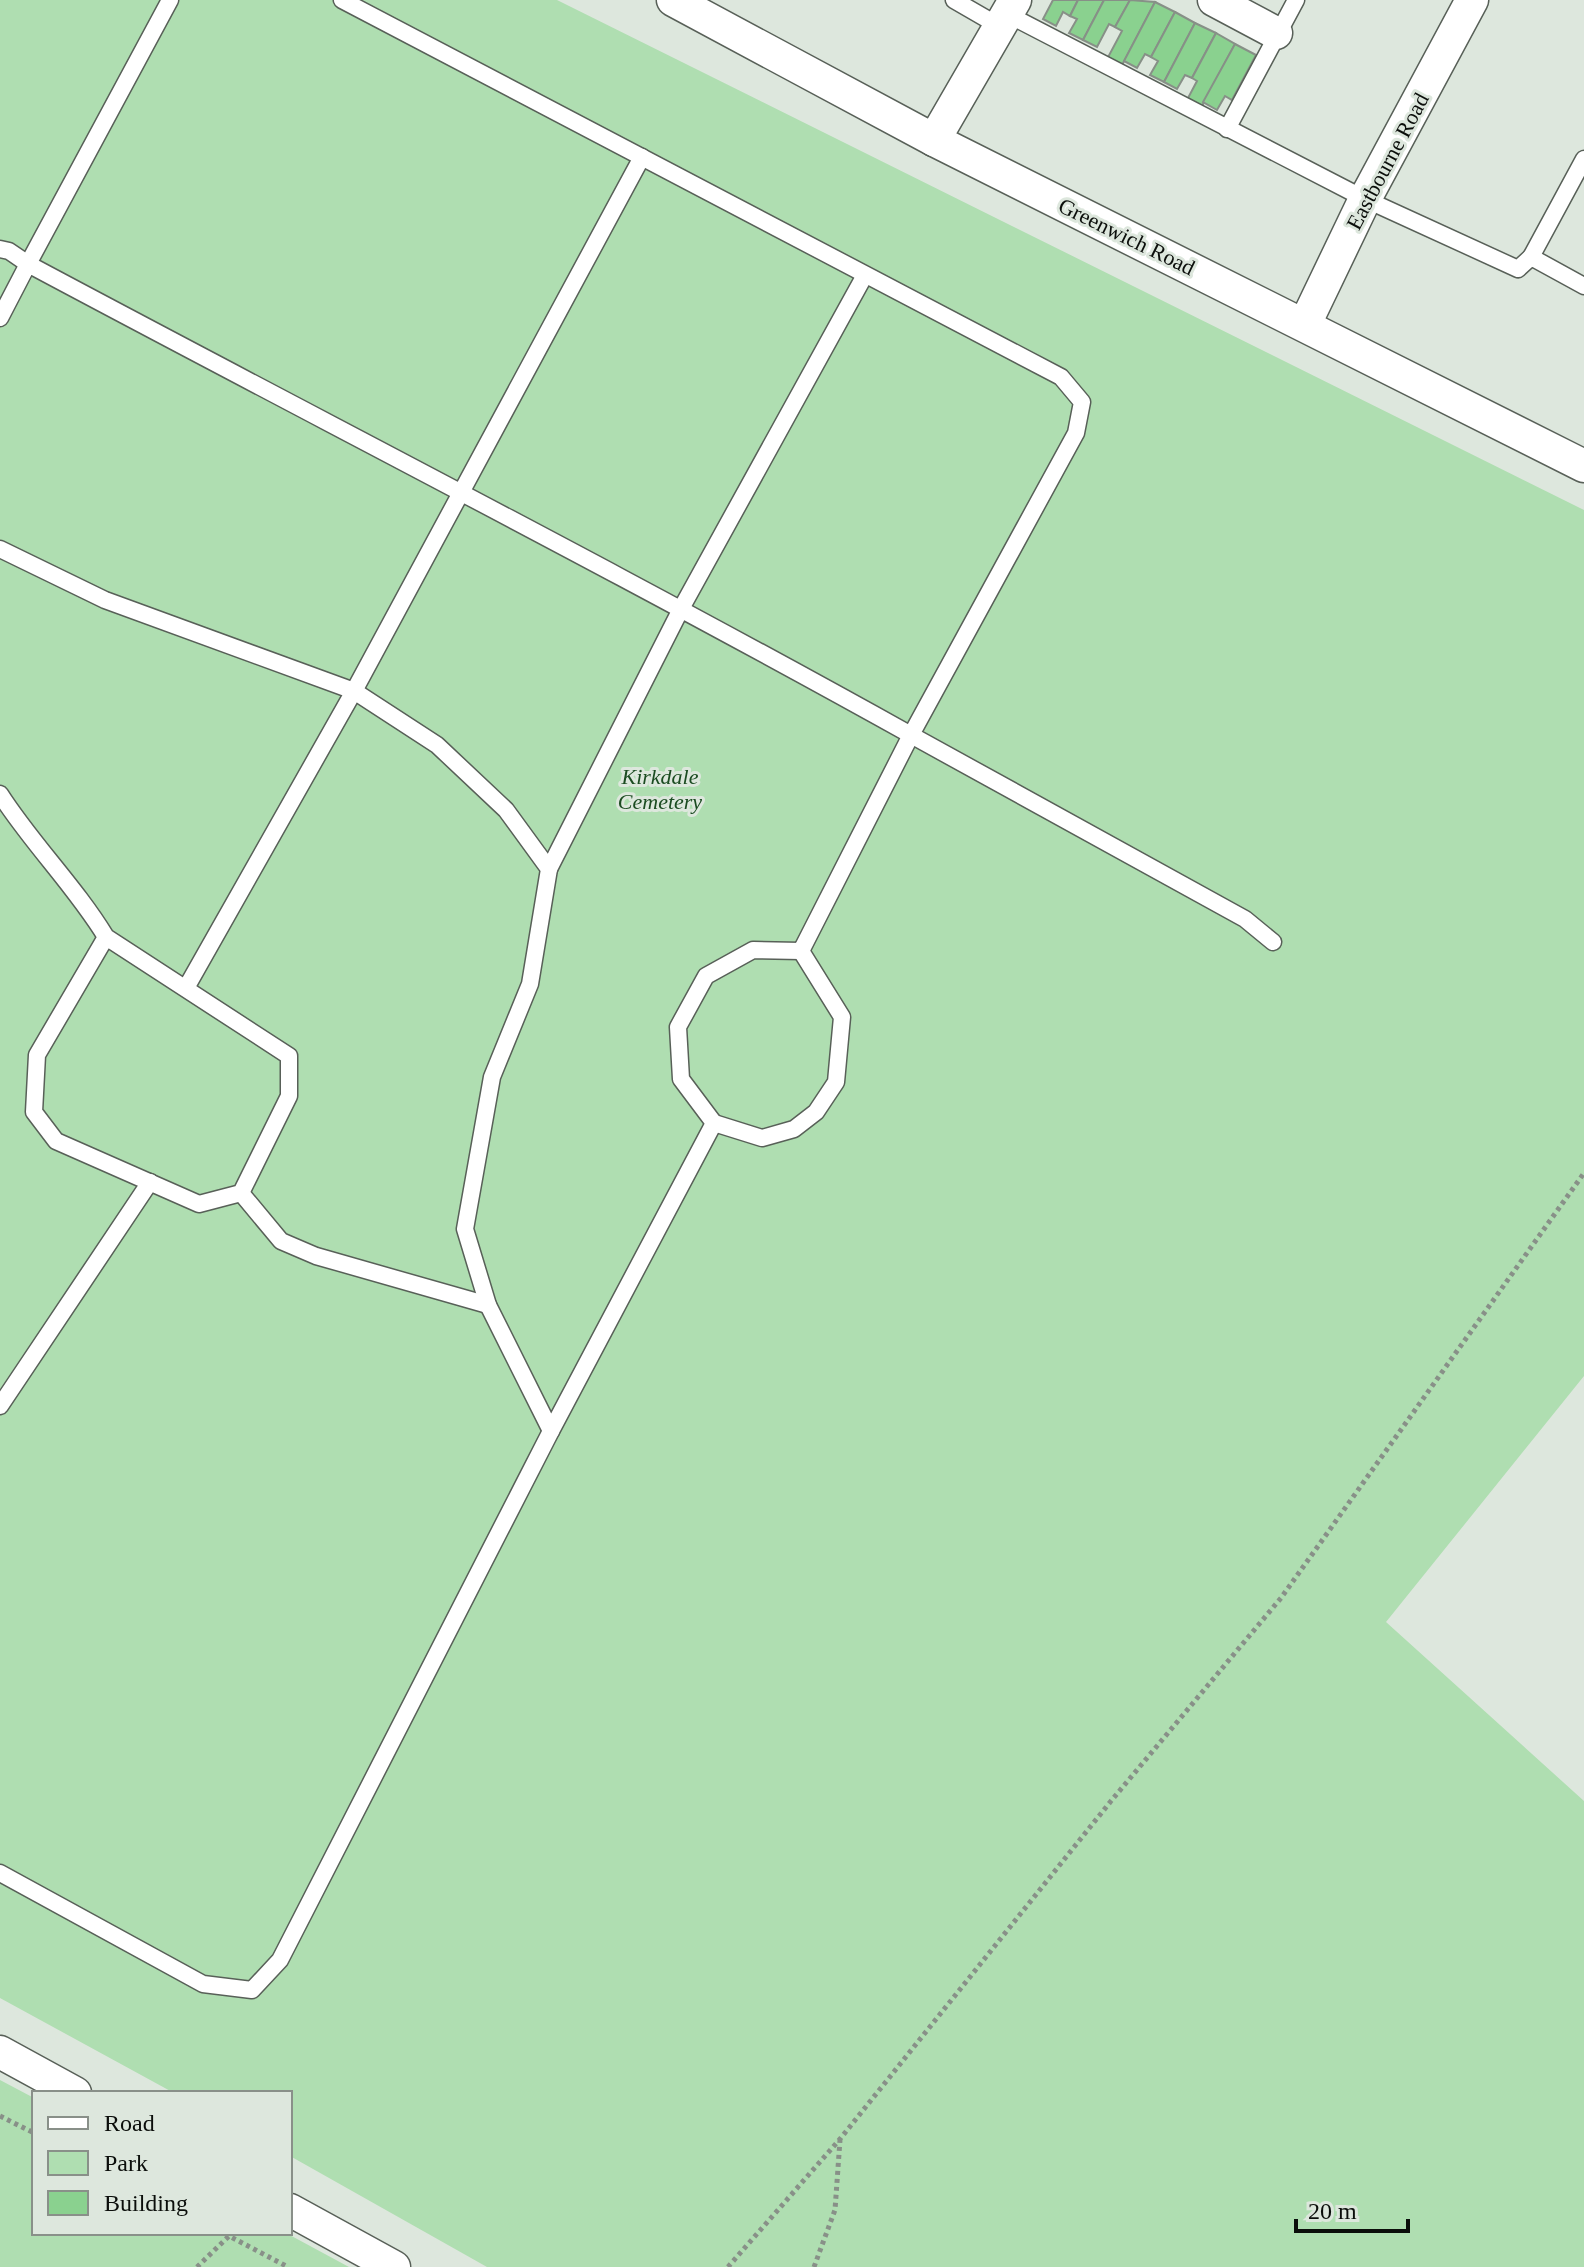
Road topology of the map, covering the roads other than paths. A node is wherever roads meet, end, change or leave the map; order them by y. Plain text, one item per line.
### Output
1 (170, 0) edge
2 (342, 0) edge
3 (673, 0) edge
4 (954, 0) edge
5 (1214, 0) edge
6 (1296, 0) edge
7 (1472, 0) edge
8 (1007, 13) edge
9 (1276, 33) junction
10 (1227, 129) junction
11 (934, 140) junction
12 (642, 157) junction
13 (1584, 159) edge
14 (1365, 199) junction
15 (0, 249) edge
16 (1531, 257) junction
17 (28, 264) junction
18 (865, 275) junction
19 (1584, 286) edge
20 (0, 318) edge
21 (1305, 324) junction
22 (1584, 466) edge
23 (459, 495) junction
24 (0, 549) edge
25 (682, 607) junction
26 (354, 691) junction
27 (911, 735) junction
28 (0, 794) edge
29 (549, 869) junction
30 (106, 937) junction
31 (1273, 942) dead end
32 (801, 951) junction
33 (186, 988) junction
34 (714, 1123) junction
35 (150, 1182) junction
36 (241, 1193) junction
37 (488, 1305) junction
38 (0, 1406) edge
39 (551, 1431) junction
40 (0, 1873) edge
41 (0, 2052) edge
42 (71, 2091) edge
43 (292, 2211) edge
44 (394, 2267) edge

1 - 17 lane
2 - 12 lane
3 - 11 street, Greenwich Road
4 - 8 lane
5 - 9 street
6 - 9 lane
7 - 14 street, Eastbourne Road
8 - 10 lane
8 - 11 street
9 - 10 lane
10 - 14 lane
11 - 21 street, Greenwich Road
12 - 18 lane
12 - 23 lane
13 - 16 lane
14 - 16 lane
14 - 21 street, Eastbourne Road
15 - 17 lane
16 - 19 lane
17 - 20 lane
17 - 23 lane
18 - 25 lane
18 - 27 lane
21 - 22 street, Greenwich Road
23 - 25 lane
23 - 26 lane
24 - 26 lane
25 - 27 lane
25 - 29 lane
26 - 29 lane
26 - 33 lane
27 - 31 lane
27 - 32 lane
28 - 30 lane
29 - 37 lane
30 - 33 lane
30 - 35 lane
32 - 34 lane
32 - 34 lane
33 - 36 lane
34 - 39 lane
35 - 36 lane
35 - 38 lane
36 - 37 lane
37 - 39 lane
39 - 40 lane
41 - 42 street
43 - 44 street

